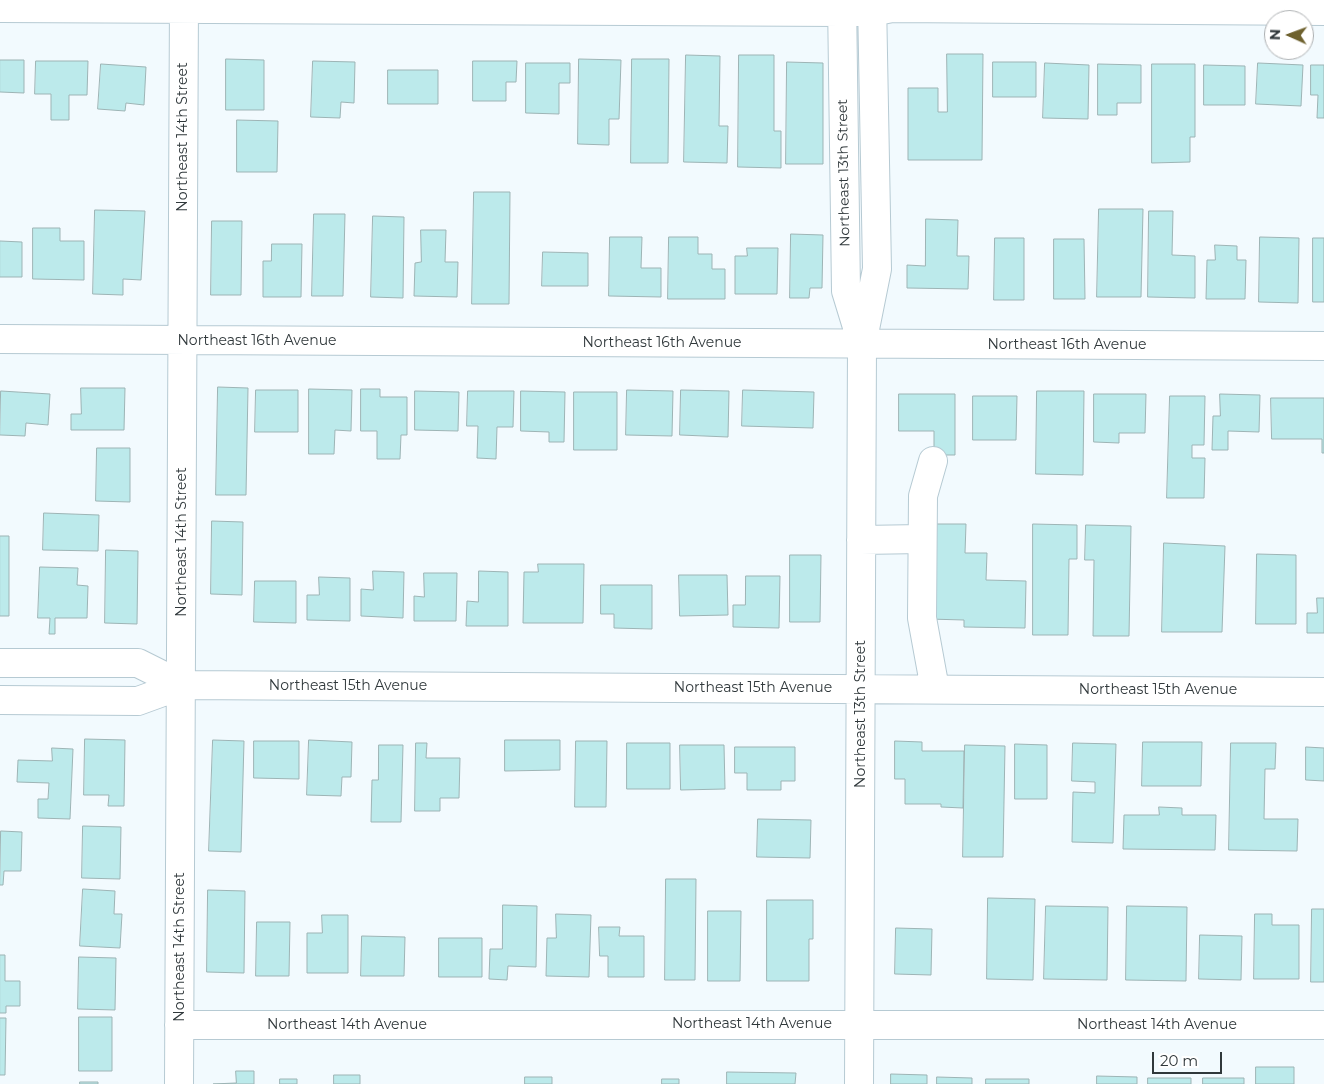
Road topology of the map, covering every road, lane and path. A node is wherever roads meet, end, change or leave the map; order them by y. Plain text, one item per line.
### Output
1 (184, 4) edge
2 (842, 6) edge
3 (872, 6) edge
4 (0, 8) edge
5 (1324, 11) edge
6 (0, 339) edge
7 (183, 341) junction
8 (862, 344) junction
9 (1324, 346) edge
10 (933, 461) dead end
11 (922, 539) junction
12 (862, 540) junction
13 (0, 663) edge
14 (182, 685) junction
15 (861, 689) junction
16 (935, 689) junction
17 (1324, 692) edge
18 (0, 700) edge
19 (859, 1024) junction
20 (179, 1025) junction
21 (1324, 1025) edge
22 (179, 1084) edge
23 (859, 1084) edge

1 - 2 street
1 - 4 street
1 - 7 street, Northeast 14th Street
2 - 3 street
2 - 8 street, Northeast 13th Street
3 - 5 street
3 - 8 street, Northeast 13th Street
6 - 7 street, Northeast 16th Avenue
7 - 8 street, Northeast 16th Avenue
7 - 14 street, Northeast 14th Street
8 - 9 street, Northeast 16th Avenue
8 - 12 street, Northeast 13th Street
10 - 11 street
11 - 12 street
11 - 16 street
12 - 15 street, Northeast 13th Street
13 - 14 street, Northeast 15th Avenue
14 - 15 street, Northeast 15th Avenue
14 - 18 street, Northeast 15th Avenue
14 - 20 street, Northeast 14th Street
15 - 16 street, Northeast 15th Avenue
15 - 19 street, Northeast 13th Street
16 - 17 street, Northeast 15th Avenue
19 - 20 street, Northeast 14th Avenue
19 - 21 street, Northeast 14th Avenue
19 - 23 street, Northeast 13th Street
20 - 22 street, Northeast 14th Street

